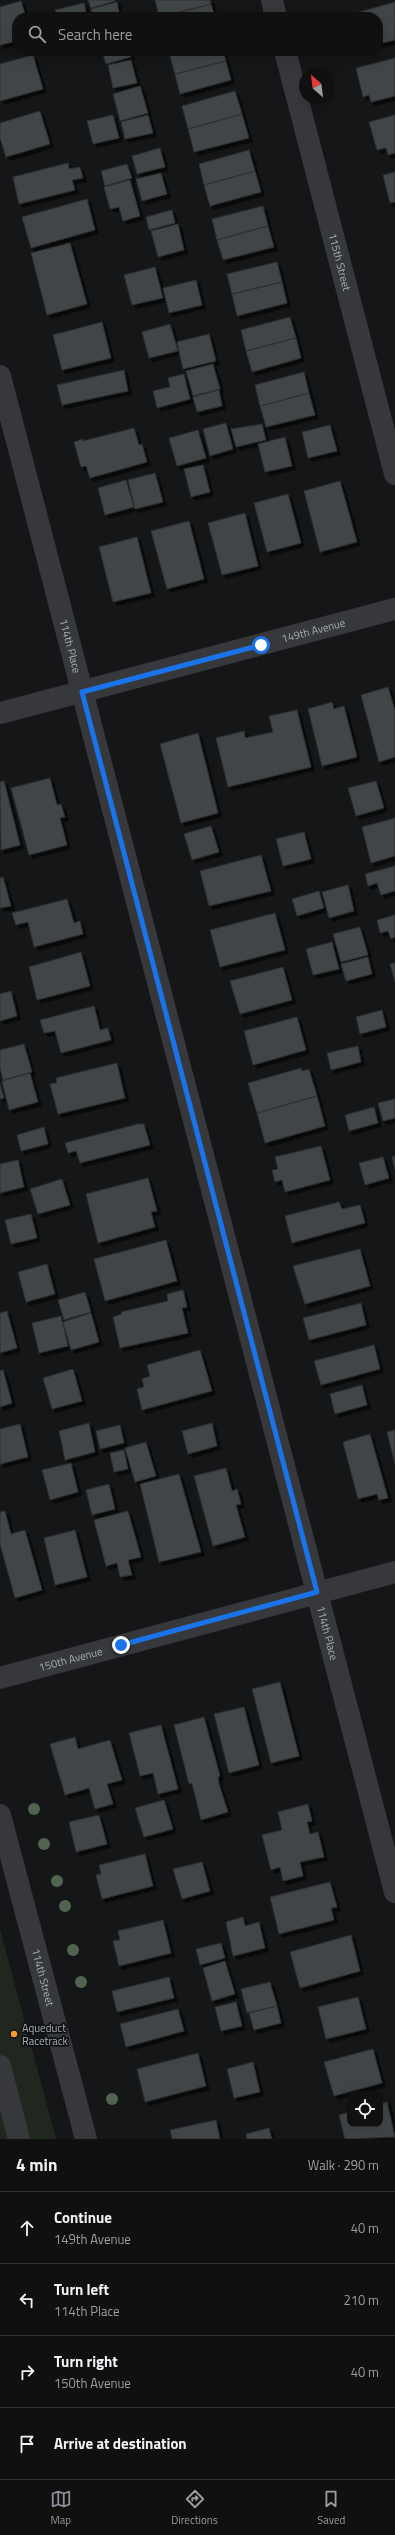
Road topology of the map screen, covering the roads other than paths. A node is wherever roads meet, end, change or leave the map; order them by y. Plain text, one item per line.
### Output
1 (272, 0) edge
2 (275, 12) edge
3 (286, 56) edge
4 (0, 376) edge
5 (395, 474) edge
6 (395, 610) edge
7 (82, 692) junction
8 (0, 713) edge
9 (395, 1572) edge
10 (317, 1592) junction
11 (0, 1678) edge
12 (0, 1815) edge
13 (395, 1892) edge
14 (0, 2066) edge
15 (19, 2139) edge
16 (86, 2139) edge

1 - 2 street
3 - 5 street, 115th Street
4 - 7 street, 114th Place
6 - 7 street, 149th Avenue
7 - 8 street, 149th Avenue
7 - 10 street, 114th Place
9 - 10 street, 150th Avenue
10 - 11 street, 150th Avenue
10 - 13 street, 114th Place
12 - 16 street, 114th Street
14 - 15 street

